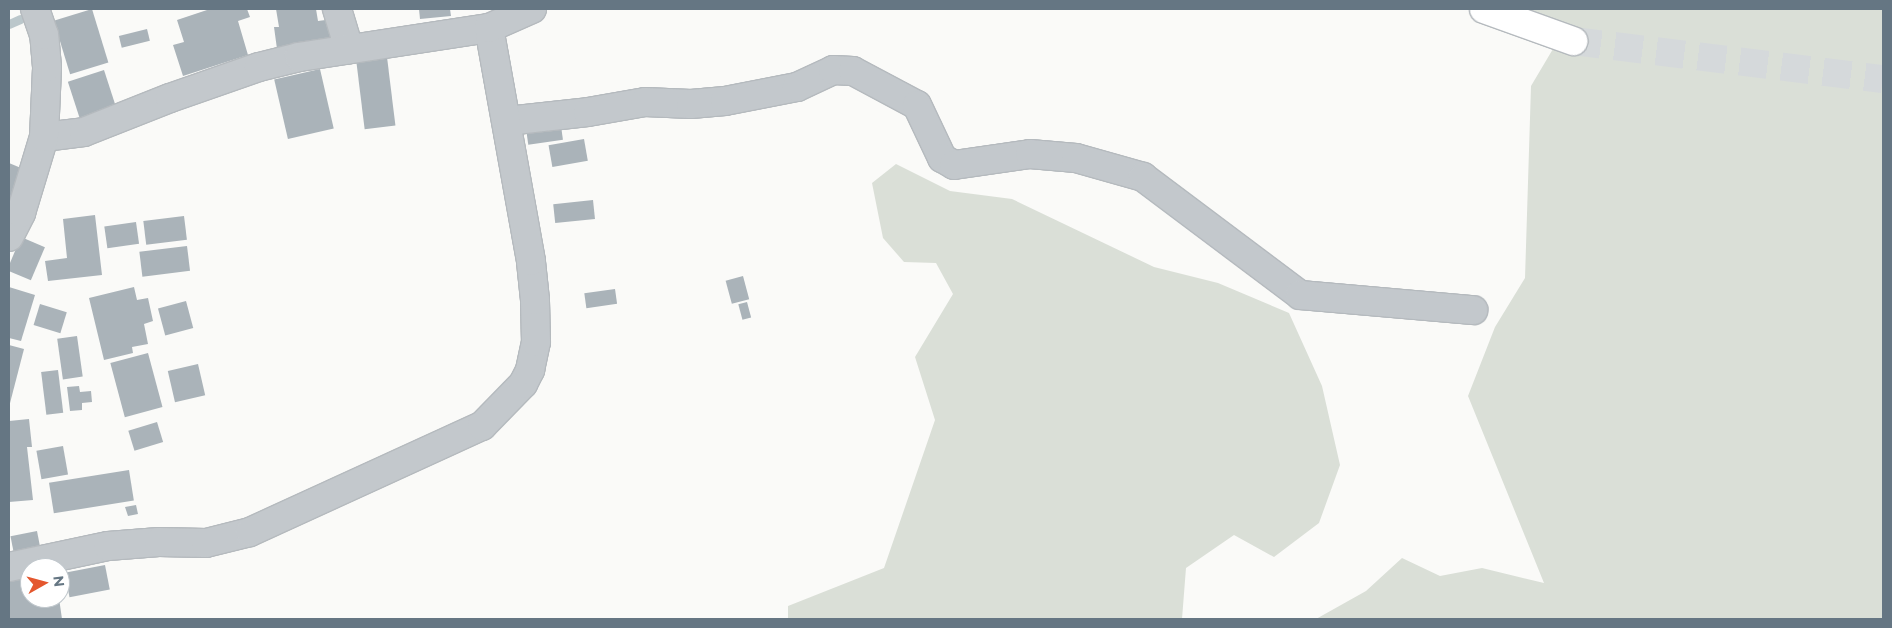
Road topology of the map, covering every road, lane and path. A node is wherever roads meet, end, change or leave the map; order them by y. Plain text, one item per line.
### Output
1 (35, 9) edge
2 (337, 9) edge
3 (532, 9) edge
4 (1484, 9) edge
5 (489, 28) junction
6 (1573, 41) tunnel mouth
7 (349, 49) junction
8 (507, 121) junction
9 (44, 136) junction
10 (9, 238) edge
11 (1473, 310) dead end
12 (9, 567) edge

1 - 9 street
2 - 7 street
3 - 5 street
4 - 6 main road
5 - 7 street
5 - 8 street
7 - 9 street
8 - 11 street
8 - 12 street
9 - 10 street

